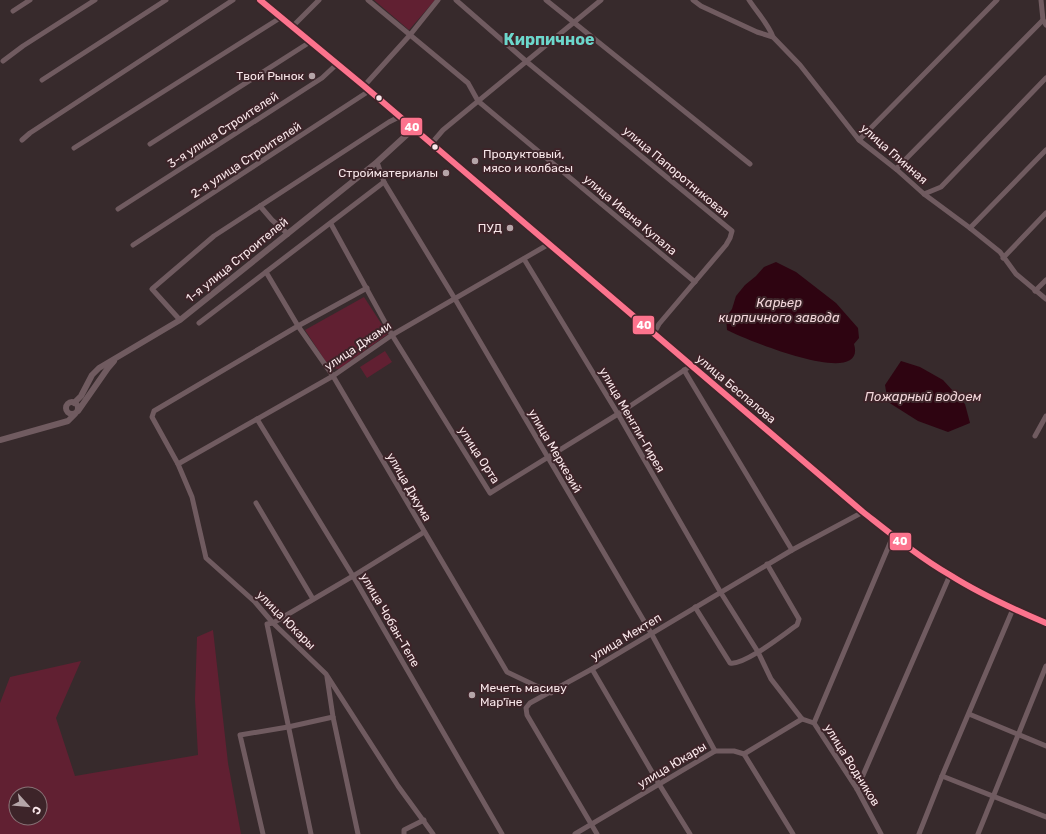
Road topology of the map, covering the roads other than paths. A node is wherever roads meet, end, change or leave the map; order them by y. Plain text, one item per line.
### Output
1 (30, 0) edge
2 (95, 0) edge
3 (166, 0) edge
4 (233, 0) edge
5 (260, 0) edge
6 (319, 0) edge
7 (368, 0) edge
8 (438, 0) edge
9 (456, 0) edge
10 (546, 0) edge
11 (601, 0) edge
12 (693, 0) edge
13 (749, 0) edge
14 (997, 0) edge
15 (1041, 0) edge
16 (13, 11) dead end
17 (280, 18) junction
18 (1043, 20) junction
19 (574, 22) junction
20 (1046, 25) edge
21 (292, 27) junction
22 (410, 35) junction
23 (773, 37) junction
24 (310, 42) junction
25 (3, 61) dead end
26 (527, 62) junction
27 (337, 64) junction
28 (1046, 78) edge
29 (42, 80) dead end
30 (366, 89) junction
31 (478, 101) junction
32 (399, 117) junction
33 (413, 129) junction
34 (22, 140) dead end
35 (859, 140) junction
36 (150, 144) dead end
37 (431, 144) junction
38 (74, 148) dead end
39 (1046, 150) edge
40 (377, 162) junction
41 (750, 164) dead end
42 (896, 169) junction
43 (384, 182) junction
44 (924, 194) junction
45 (260, 206) junction
46 (118, 209) dead end
47 (1046, 213) edge
48 (331, 224) junction
49 (970, 228) junction
50 (288, 234) junction
51 (549, 244) junction
52 (133, 245) dead end
53 (1003, 258) junction
54 (524, 259) junction
55 (266, 272) junction
56 (1046, 280) edge
57 (695, 282) junction
58 (367, 288) junction
59 (1035, 291) junction
60 (455, 299) junction
61 (1046, 299) edge
62 (180, 320) junction
63 (199, 323) dead end
64 (298, 326) junction
65 (392, 334) junction
66 (654, 334) junction
67 (126, 352) junction
68 (692, 365) junction
69 (684, 370) junction
70 (333, 376) junction
71 (74, 403) junction
72 (67, 409) junction
73 (76, 412) junction
74 (618, 414) junction
75 (1046, 416) edge
76 (257, 419) junction
77 (68, 420) junction
78 (1035, 436) dead end
79 (0, 440) edge
80 (547, 458) junction
81 (178, 464) junction
82 (256, 503) dead end
83 (863, 512) junction
84 (424, 532) junction
85 (893, 536) junction
86 (792, 550) junction
87 (767, 564) junction
88 (950, 575) junction
89 (352, 576) junction
90 (721, 593) junction
91 (313, 599) junction
92 (695, 607) junction
93 (1013, 609) junction
94 (273, 623) junction
95 (1046, 623) edge
96 (651, 633) junction
97 (758, 652) junction
98 (1046, 666) edge
99 (592, 669) junction
100 (326, 674) junction
101 (551, 693) junction
102 (969, 714) junction
103 (333, 717) junction
104 (802, 719) junction
105 (814, 723) junction
106 (288, 727) junction
107 (1018, 735) junction
108 (1046, 746) edge
109 (715, 751) junction
110 (744, 754) junction
111 (942, 776) junction
112 (659, 784) junction
113 (857, 789) junction
114 (994, 796) junction
115 (1046, 817) edge
116 (424, 820) junction
117 (591, 824) junction
118 (263, 834) edge
119 (311, 834) edge
120 (358, 834) edge
121 (404, 834) edge
122 (433, 834) edge
123 (502, 834) edge
124 (575, 834) edge
125 (597, 834) edge
126 (690, 834) edge
127 (793, 834) edge
128 (881, 834) edge
129 (919, 834) edge
130 (978, 834) edge

1 - 16 street
2 - 25 street
3 - 29 street
4 - 34 street
5 - 17 main road, улица Беспалова
6 - 21 street
7 - 22 street
8 - 22 street, 2-я улица Строителей
9 - 26 street
10 - 19 street
11 - 19 street
12 - 23 street, улица Глинная
13 - 23 street
14 - 35 street
15 - 18 street
17 - 21 main road, улица Беспалова
17 - 38 street
18 - 20 street
18 - 42 street
19 - 26 street
19 - 41 street
21 - 24 main road, улица Беспалова
22 - 30 street, 2-я улица Строителей
22 - 31 street
23 - 35 street, улица Глинная
24 - 27 main road, улица Беспалова
24 - 36 street
26 - 31 street
26 - 57 street, улица Папоротниковая
27 - 30 main road, улица Беспалова
27 - 46 street, 3-я улица Строителей
28 - 44 street
30 - 32 main road, улица Беспалова
30 - 52 street, 2-я улица Строителей
31 - 37 street
31 - 57 street, улица Ивана Купала
32 - 33 main road, улица Беспалова
32 - 45 street
33 - 37 main road, улица Беспалова
33 - 40 street, 1-я улица Строителей
35 - 42 street, улица Глинная
37 - 51 main road, улица Беспалова
39 - 49 street
40 - 43 street, улица Меркезий
40 - 50 street, 1-я улица Строителей
42 - 44 street, улица Глинная
43 - 48 street
43 - 60 street, улица Меркезий
44 - 49 street, улица Глинная
45 - 50 street
45 - 62 street
47 - 53 street
48 - 55 street
48 - 58 street, улица Орта
49 - 53 street, улица Глинная
50 - 62 street, 1-я улица Строителей
51 - 54 street, улица Джами
51 - 66 main road, улица Беспалова
53 - 59 street, улица Глинная
54 - 60 street, улица Джами
54 - 74 street, улица Менгли-Гирея
55 - 63 street
55 - 64 street, улица Джума
56 - 59 street
57 - 66 street, улица Папоротниковая
58 - 64 street
58 - 65 street, улица Орта
59 - 61 street, улица Глинная
60 - 65 street, улица Джами
60 - 80 street, улица Меркезий
62 - 67 street, 1-я улица Строителей
64 - 70 street, улица Джума
64 - 81 street, улица Юкары
65 - 70 street, улица Джами
65 - 80 street, улица Орта
66 - 68 main road, улица Беспалова
67 - 71 street, 1-я улица Строителей
67 - 73 street
68 - 69 street, улица Орта
68 - 83 main road, улица Беспалова
69 - 74 street, улица Орта
69 - 86 street
70 - 76 street, улица Джами
70 - 84 street, улица Джума
71 - 72 street
71 - 73 street
72 - 73 street
72 - 77 street
73 - 77 street
74 - 80 street, улица Орта
74 - 90 street, улица Менгли-Гирея
75 - 78 street
76 - 81 street, улица Джами
76 - 89 street, улица Чобан-Тепе
77 - 79 street
80 - 96 street, улица Меркезий
81 - 94 street, улица Юкары
82 - 91 street
83 - 85 main road, улица Беспалова
83 - 86 street, улица Мектеп
84 - 89 street
84 - 101 street, улица Джума
85 - 88 main road, улица Беспалова
85 - 105 street
86 - 87 street, улица Мектеп
87 - 90 street, улица Мектеп
87 - 97 street
88 - 93 main road, улица Беспалова
88 - 113 street
89 - 91 street
89 - 123 street, улица Чобан-Тепе
90 - 92 street, улица Мектеп
90 - 97 street
91 - 94 street
92 - 96 street, улица Мектеп
92 - 97 street
93 - 95 main road, улица Беспалова
93 - 102 street
94 - 100 street, улица Юкары
94 - 106 street
96 - 99 street, улица Мектеп
96 - 109 street, улица Меркезий
97 - 104 street
98 - 107 street
99 - 101 street, улица Мектеп
99 - 112 street
100 - 103 street
100 - 116 street, улица Юкары
101 - 117 street, улица Мектеп
102 - 107 street
102 - 111 street
103 - 106 street
103 - 120 street
104 - 105 street, улица Водников
104 - 110 street
105 - 113 street, улица Водников
106 - 118 street
106 - 119 street
107 - 108 street
107 - 114 street
109 - 110 street, улица Юкары
109 - 112 street, улица Юкары
110 - 127 street
111 - 114 street
111 - 129 street
112 - 117 street, улица Юкары
112 - 126 street
113 - 128 street, улица Водников
114 - 115 street
114 - 130 street
116 - 121 street
116 - 122 street, улица Юкары
117 - 124 street, улица Юкары
117 - 125 street, улица Мектеп

